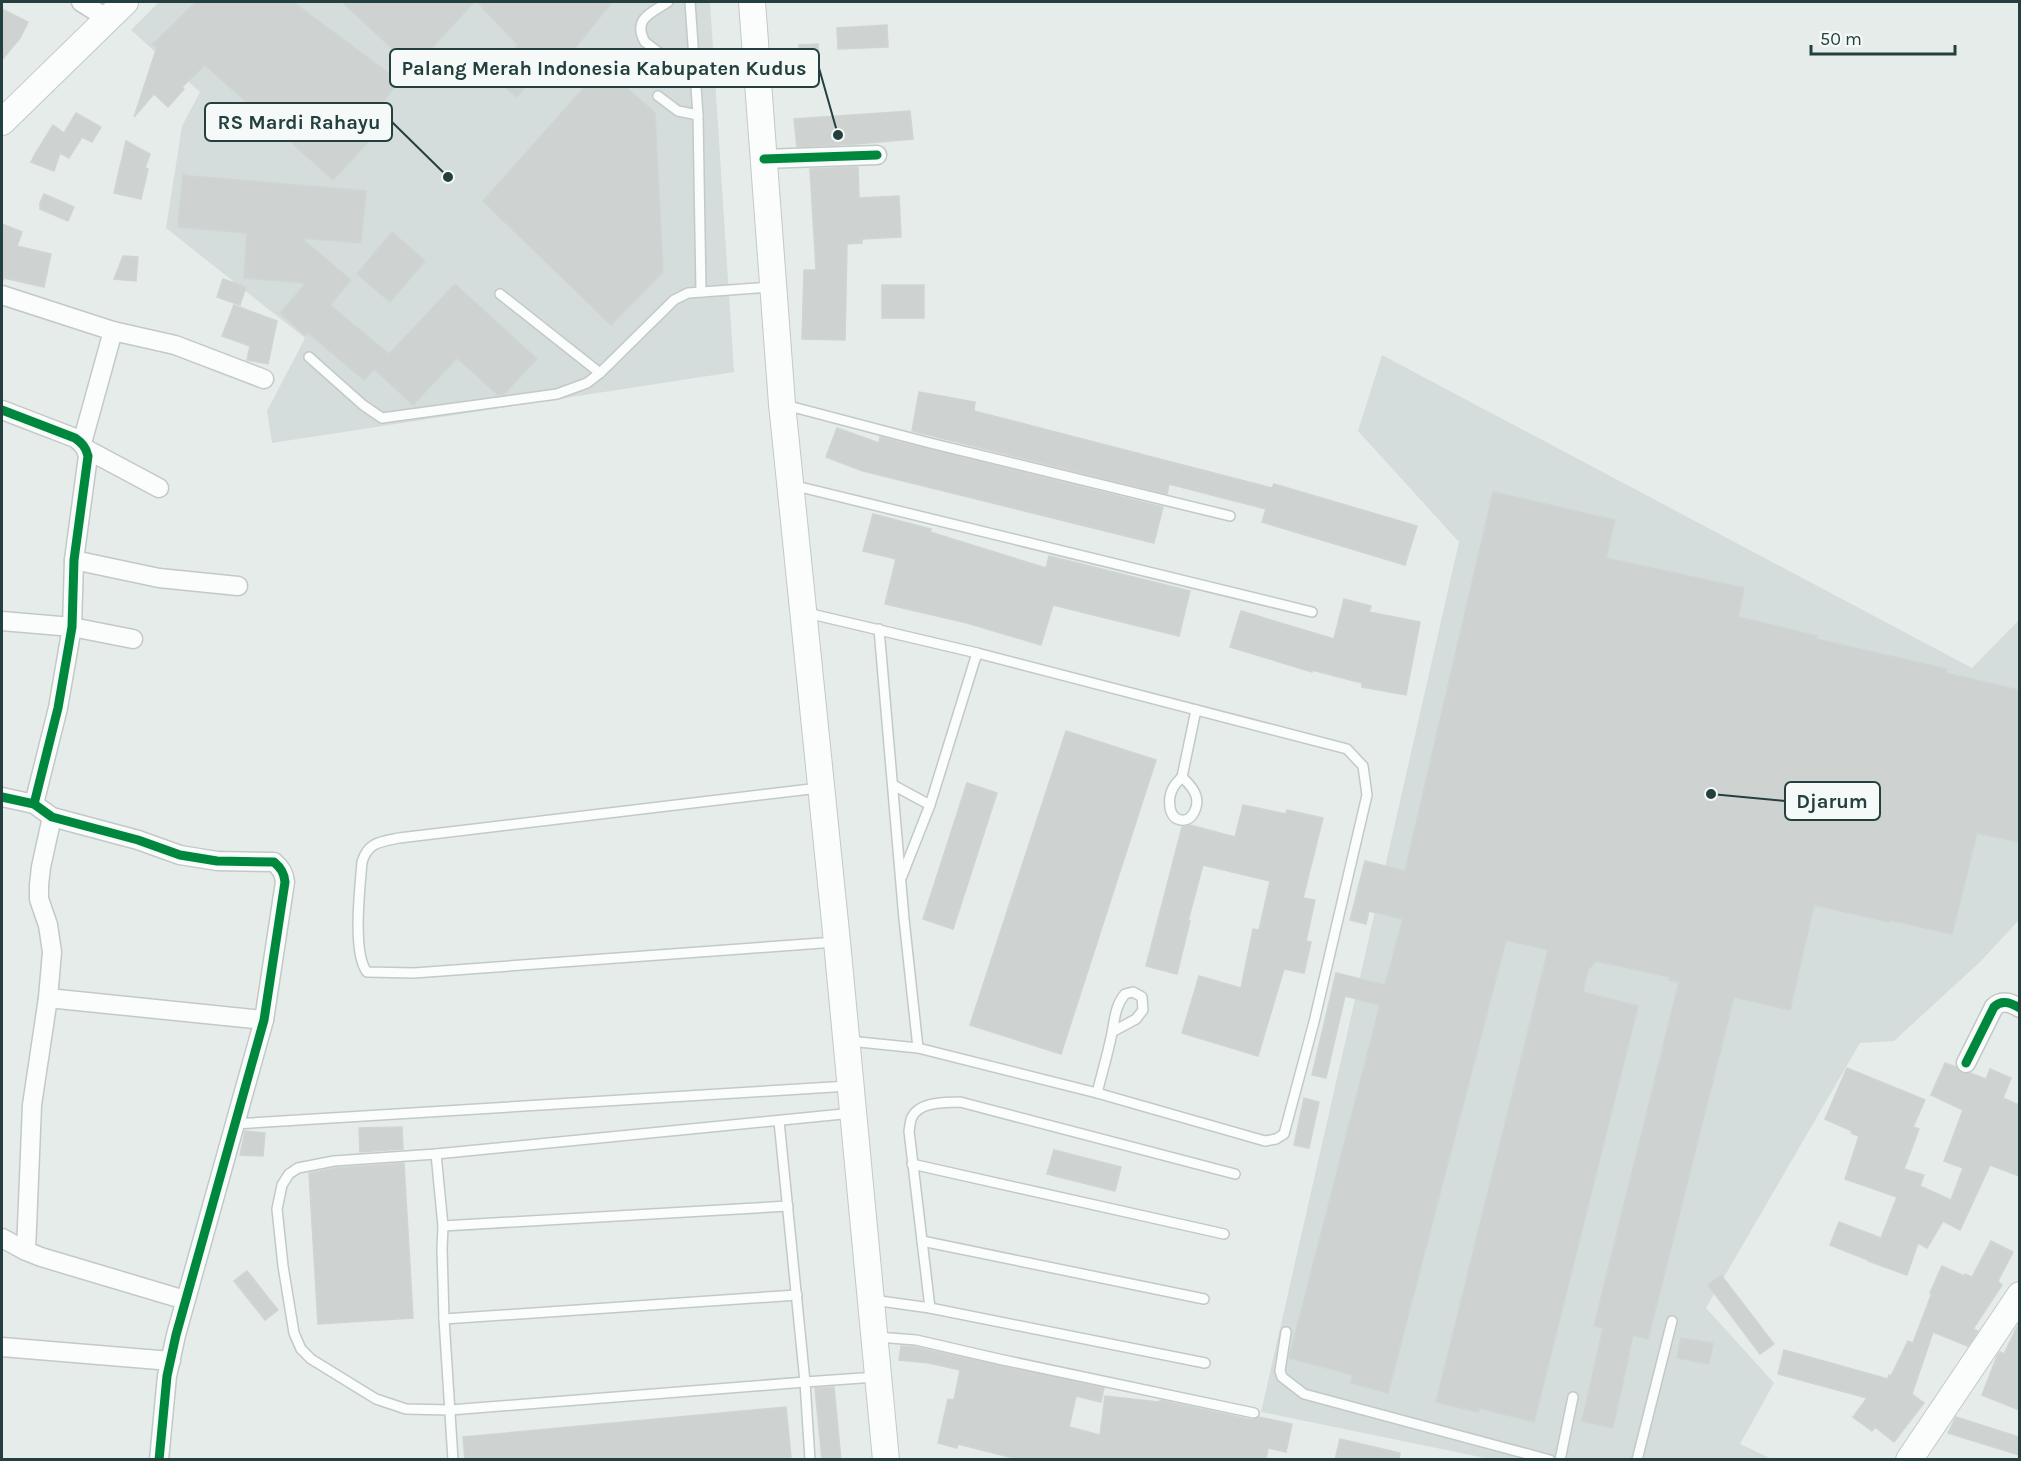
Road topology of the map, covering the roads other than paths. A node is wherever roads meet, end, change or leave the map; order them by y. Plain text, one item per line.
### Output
1 (81, 2) edge
2 (668, 2) edge
3 (690, 2) edge
4 (752, 2) edge
5 (116, 10) edge
6 (696, 81) junction
7 (658, 96) dead end
8 (698, 115) junction
9 (2, 122) edge
10 (877, 155) dead end
11 (764, 159) junction
12 (773, 287) junction
13 (701, 292) junction
14 (500, 294) dead end
15 (2, 295) edge
16 (113, 331) junction
17 (309, 357) dead end
18 (600, 373) junction
19 (264, 379) dead end
20 (782, 404) junction
21 (2, 410) edge
22 (84, 446) junction
23 (792, 485) junction
24 (159, 488) dead end
25 (1230, 516) dead end
26 (74, 560) junction
27 (238, 586) dead end
28 (804, 612) junction
29 (1312, 612) dead end
30 (2, 621) edge
31 (72, 627) junction
32 (879, 628) junction
33 (133, 639) dead end
34 (976, 653) junction
35 (1196, 710) junction
36 (1182, 777) dead end
37 (893, 785) junction
38 (820, 788) junction
39 (2, 797) edge
40 (34, 804) junction
41 (930, 805) junction
42 (52, 817) junction
43 (901, 878) junction
44 (837, 942) junction
45 (48, 998) junction
46 (2019, 1008) edge
47 (264, 1020) junction
48 (1112, 1032) dead end
49 (847, 1041) junction
50 (918, 1048) junction
51 (1966, 1063) dead end
52 (849, 1086) junction
53 (1097, 1093) junction
54 (853, 1113) junction
55 (779, 1121) junction
56 (234, 1124) junction
57 (436, 1154) junction
58 (912, 1164) junction
59 (1235, 1174) dead end
60 (788, 1206) junction
61 (443, 1226) junction
62 (1224, 1234) dead end
63 (2, 1238) edge
64 (922, 1241) junction
65 (26, 1251) junction
66 (797, 1295) junction
67 (2019, 1295) edge
68 (1204, 1299) dead end
69 (185, 1300) junction
70 (871, 1300) junction
71 (930, 1308) junction
72 (444, 1320) junction
73 (1672, 1321) dead end
74 (1286, 1332) dead end
75 (874, 1337) junction
76 (2, 1347) edge
77 (171, 1361) junction
78 (1205, 1363) dead end
79 (878, 1377) junction
80 (805, 1382) junction
81 (1573, 1397) dead end
82 (450, 1410) junction
83 (1254, 1413) dead end
84 (159, 1460) edge
85 (453, 1460) edge
86 (810, 1460) edge
87 (886, 1460) edge
88 (1550, 1460) edge
89 (1560, 1460) edge
90 (1637, 1460) edge
91 (1909, 1460) edge

1 - 5 street
2 - 6 lane
3 - 6 lane
4 - 11 main road
5 - 9 main road
6 - 8 lane
7 - 8 lane
8 - 13 lane
10 - 11 street
11 - 12 main road
12 - 13 lane
12 - 20 main road
13 - 18 lane
14 - 18 lane
15 - 16 street
16 - 19 street
16 - 22 street
17 - 18 lane
20 - 23 main road
20 - 25 lane
21 - 22 street
22 - 24 street
22 - 26 street
23 - 28 main road
23 - 29 lane
26 - 27 street
26 - 31 street
28 - 32 lane
28 - 38 main road
30 - 31 street
31 - 33 street
31 - 40 street
32 - 34 lane
32 - 37 lane
34 - 35 lane
34 - 41 lane
35 - 36 lane
35 - 53 lane
37 - 41 lane
37 - 43 lane
38 - 44 main road
38 - 44 lane
39 - 40 street
40 - 42 street
41 - 43 lane
42 - 45 street
42 - 47 street
43 - 50 lane
44 - 49 main road
45 - 47 street
45 - 65 street
46 - 51 street
47 - 56 street
48 - 53 lane
49 - 50 lane
49 - 52 main road
50 - 53 lane
52 - 54 main road
52 - 56 lane
54 - 55 lane
54 - 70 main road
55 - 57 lane
55 - 60 lane
56 - 69 street
57 - 61 lane
57 - 82 lane
58 - 59 lane
58 - 62 lane
58 - 64 lane
60 - 61 lane
60 - 66 lane
61 - 72 lane
63 - 65 street
64 - 68 lane
64 - 71 lane
65 - 69 street
66 - 72 lane
66 - 80 lane
67 - 91 main road
69 - 77 street
70 - 71 lane
70 - 75 main road
71 - 78 lane
72 - 82 lane
73 - 90 lane
74 - 88 lane
75 - 79 main road
75 - 83 lane
76 - 77 street
77 - 84 street
79 - 80 lane
79 - 87 main road
80 - 82 lane
80 - 86 lane
81 - 89 lane
82 - 85 lane

